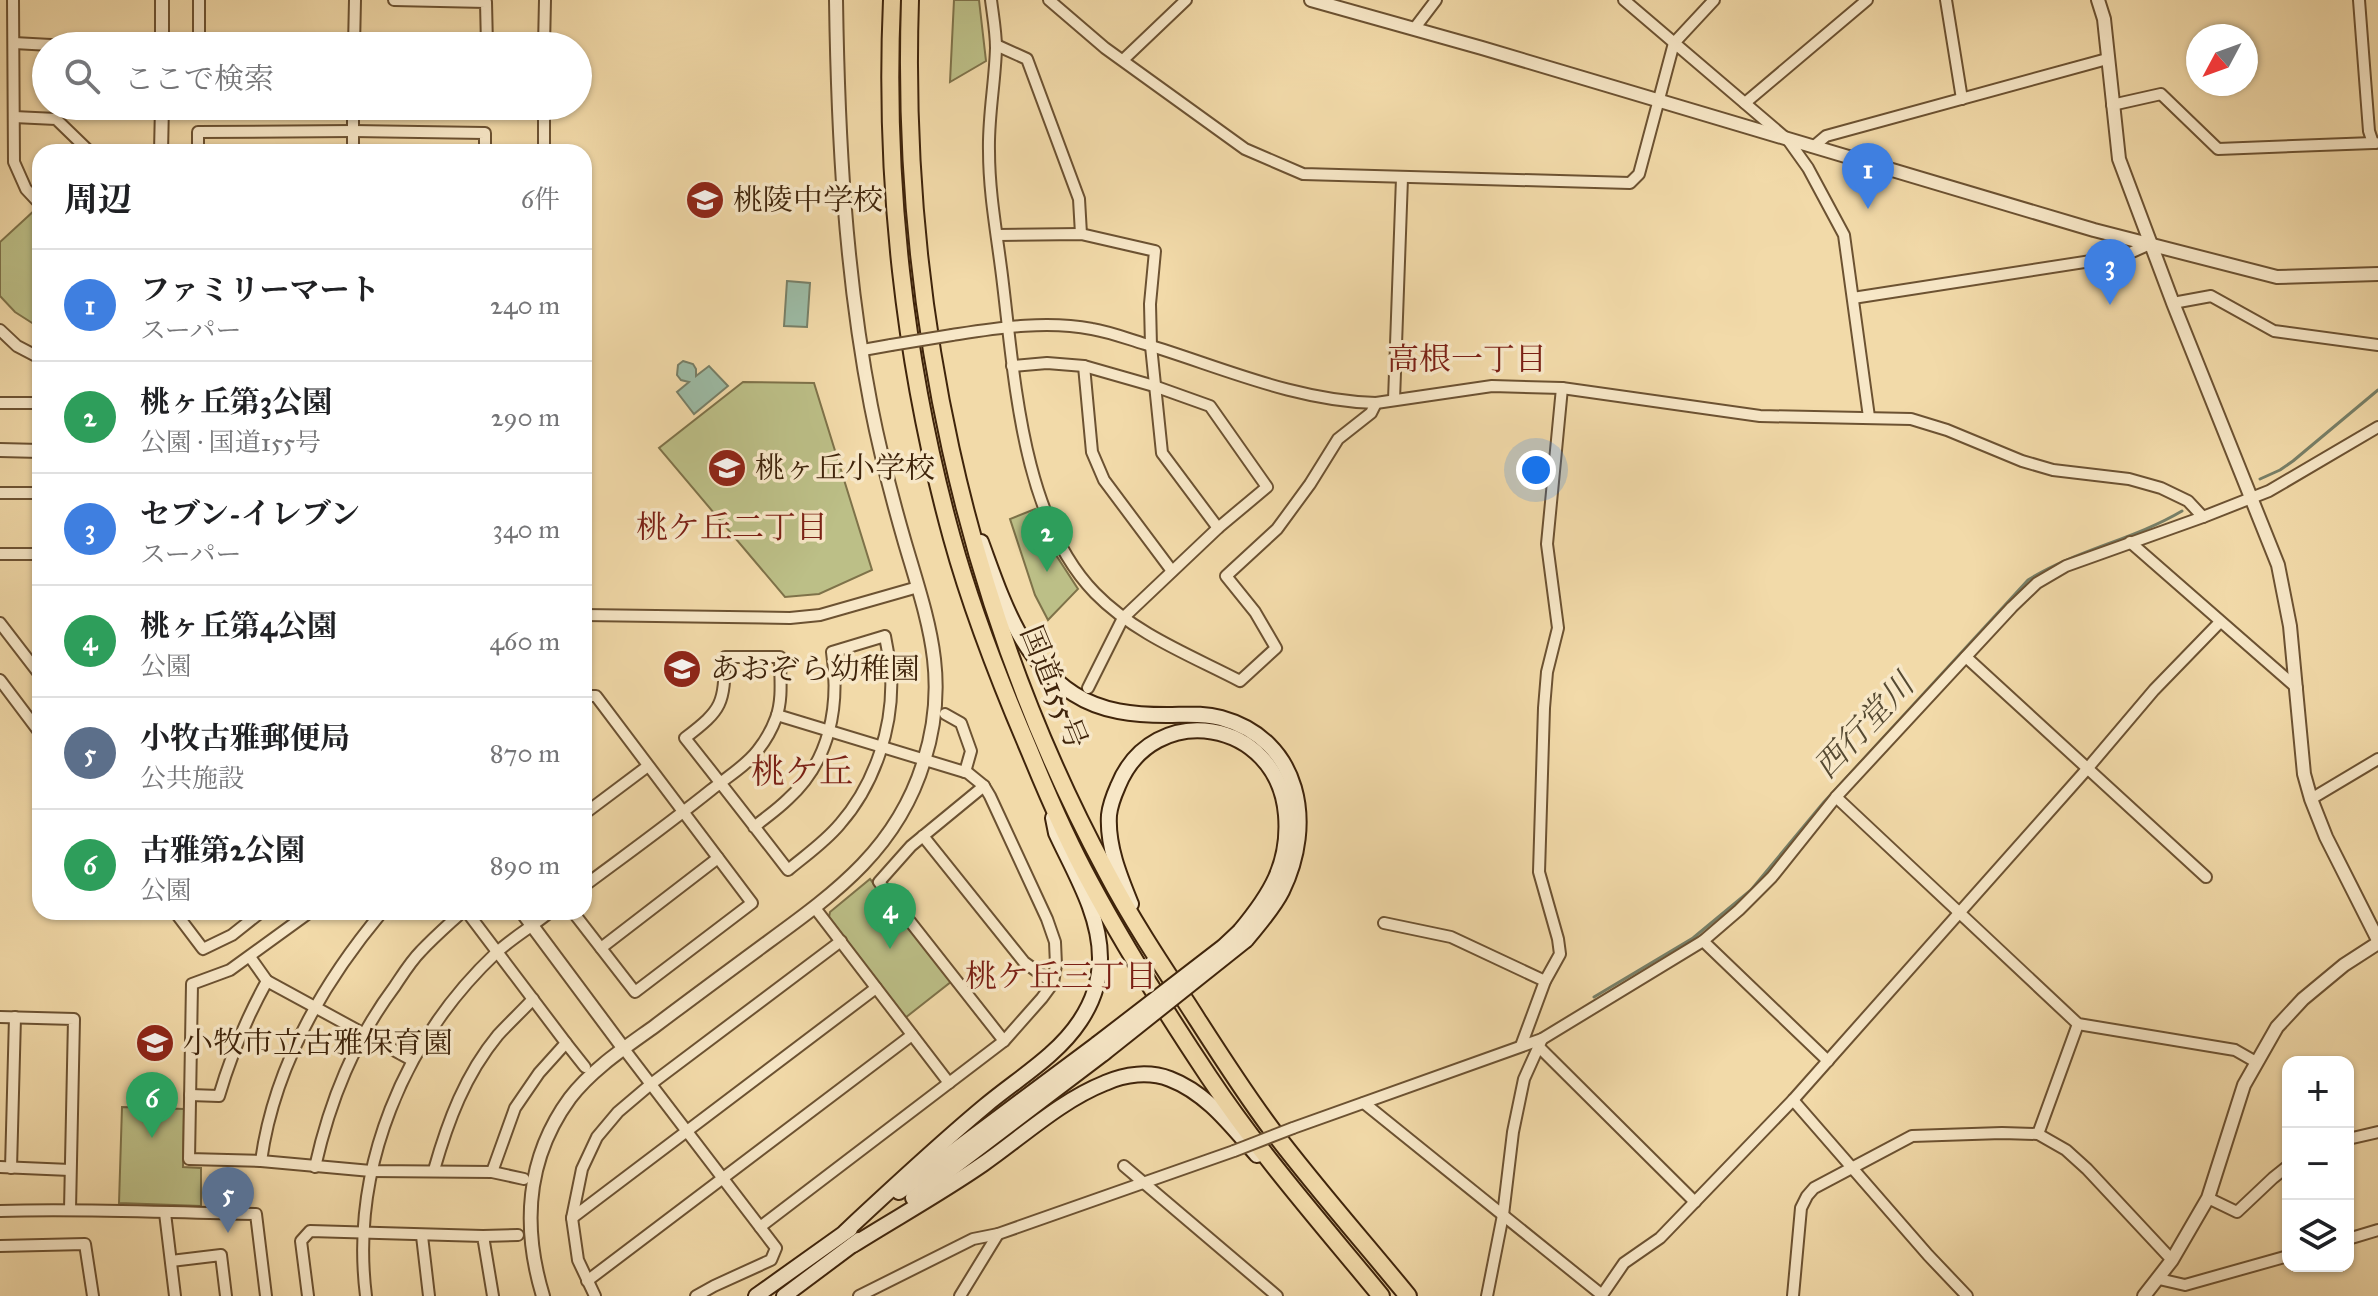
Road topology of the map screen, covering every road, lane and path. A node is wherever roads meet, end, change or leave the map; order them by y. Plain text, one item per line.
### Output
1 (13, 0) edge
2 (162, 0) edge
3 (199, 0) edge
4 (355, 0) edge
5 (394, 0) edge
6 (545, 0) edge
7 (836, 0) edge
8 (892, 0) edge
9 (910, 0) edge
10 (991, 0) edge
11 (1049, 0) edge
12 (1186, 0) edge
13 (1311, 0) edge
14 (1436, 0) edge
15 (1624, 0) edge
16 (1714, 0) edge
17 (1867, 0) edge
18 (1946, 0) edge
19 (2098, 0) edge
20 (2359, 0) edge
21 (1414, 29) junction
22 (162, 32) edge
23 (199, 32) edge
24 (354, 32) edge
25 (487, 32) edge
26 (544, 32) edge
27 (14, 43) junction
28 (1674, 43) junction
29 (32, 44) edge
30 (996, 45) junction
31 (2107, 59) junction
32 (1123, 60) junction
33 (2365, 73) junction
34 (2378, 74) edge
35 (1962, 99) junction
36 (1659, 102) junction
37 (1745, 103) junction
38 (2112, 105) junction
39 (14, 117) junction
40 (32, 118) edge
41 (57, 120) edge
42 (162, 120) edge
43 (353, 120) edge
44 (544, 120) edge
45 (353, 131) junction
46 (1788, 140) junction
47 (2376, 143) edge
48 (82, 144) edge
49 (161, 144) edge
50 (198, 144) edge
51 (353, 144) edge
52 (485, 144) edge
53 (544, 144) edge
54 (1813, 147) junction
55 (0, 162) edge
56 (14, 162) junction
57 (1402, 178) junction
58 (32, 195) edge
59 (1081, 234) junction
60 (997, 235) junction
61 (2150, 244) junction
62 (2378, 274) edge
63 (1853, 298) junction
64 (2173, 303) junction
65 (1008, 326) junction
66 (0, 330) edge
67 (2378, 345) edge
68 (1151, 346) junction
69 (863, 350) junction
70 (32, 354) edge
71 (1012, 366) junction
72 (1084, 366) junction
73 (1154, 386) junction
74 (1562, 388) junction
75 (1394, 400) junction
76 (0, 403) edge
77 (32, 403) edge
78 (1376, 403) junction
79 (1869, 417) junction
80 (946, 427) junction
81 (2378, 427) edge
82 (0, 450) edge
83 (32, 451) edge
84 (0, 493) edge
85 (32, 493) edge
86 (2250, 499) junction
87 (2196, 509) junction
88 (1218, 528) junction
89 (2130, 542) junction
90 (0, 554) edge
91 (32, 554) edge
92 (1172, 571) junction
93 (918, 587) junction
94 (592, 615) edge
95 (1123, 618) junction
96 (2220, 622) junction
97 (1, 627) edge
98 (1966, 657) junction
99 (32, 665) edge
100 (0, 680) edge
101 (1088, 688) dead end
102 (2297, 688) junction
103 (592, 696) edge
104 (945, 714) dead end
105 (777, 715) junction
106 (32, 722) edge
107 (830, 730) junction
108 (883, 746) junction
109 (2378, 759) edge
110 (924, 760) junction
111 (648, 766) junction
112 (2087, 769) junction
113 (965, 772) junction
114 (720, 783) junction
115 (984, 786) junction
116 (1048, 795) junction
117 (1836, 797) junction
118 (2311, 799) junction
119 (592, 806) edge
120 (684, 811) junction
121 (754, 827) junction
122 (923, 836) junction
123 (718, 858) junction
124 (2206, 877) dead end
125 (592, 880) edge
126 (815, 908) junction
127 (1959, 913) junction
128 (181, 920) edge
129 (251, 920) edge
130 (299, 920) edge
131 (375, 920) edge
132 (455, 920) edge
133 (471, 920) edge
134 (529, 920) edge
135 (540, 920) edge
136 (579, 920) edge
137 (1384, 923) dead end
138 (533, 925) junction
139 (1243, 935) junction
140 (1145, 939) junction
141 (841, 941) junction
142 (1703, 941) junction
143 (2378, 942) edge
144 (601, 948) junction
145 (497, 951) junction
146 (250, 957) junction
147 (267, 981) junction
148 (1545, 981) junction
149 (1053, 983) junction
150 (876, 988) junction
151 (533, 999) junction
152 (315, 1007) junction
153 (0, 1017) edge
154 (15, 1017) junction
155 (2078, 1024) junction
156 (363, 1034) junction
157 (912, 1035) junction
158 (1004, 1041) junction
159 (566, 1043) junction
160 (1540, 1043) junction
161 (1521, 1046) junction
162 (624, 1049) junction
163 (412, 1060) junction
164 (1828, 1061) junction
165 (2256, 1062) junction
166 (585, 1067) dead end
167 (949, 1083) junction
168 (651, 1084) junction
169 (190, 1095) junction
170 (1793, 1100) junction
171 (1364, 1103) junction
172 (687, 1132) junction
173 (2378, 1132) edge
174 (2038, 1134) junction
175 (2354, 1138) edge
176 (261, 1161) junction
177 (1124, 1166) dead end
178 (315, 1167) junction
179 (5, 1168) edge
180 (1852, 1168) junction
181 (70, 1170) junction
182 (434, 1170) junction
183 (371, 1171) junction
184 (2282, 1171) edge
185 (492, 1172) junction
186 (723, 1178) junction
187 (524, 1179) dead end
188 (1143, 1182) junction
189 (2208, 1198) junction
190 (1695, 1202) junction
191 (70, 1209) junction
192 (0, 1211) edge
193 (165, 1213) junction
194 (1503, 1215) junction
195 (572, 1218) junction
196 (760, 1227) junction
197 (2378, 1230) edge
198 (364, 1232) junction
199 (998, 1234) junction
200 (518, 1235) dead end
201 (422, 1236) junction
202 (483, 1236) junction
203 (2354, 1237) edge
204 (849, 1238) junction
205 (0, 1246) edge
206 (1341, 1247) junction
207 (2282, 1258) edge
208 (2172, 1260) junction
209 (171, 1261) junction
210 (2159, 1279) junction
211 (587, 1281) junction
212 (93, 1296) edge
213 (175, 1296) edge
214 (226, 1296) edge
215 (266, 1296) edge
216 (308, 1296) edge
217 (366, 1296) edge
218 (429, 1296) edge
219 (493, 1296) edge
220 (543, 1296) edge
221 (595, 1296) edge
222 (696, 1296) edge
223 (756, 1296) edge
224 (784, 1296) edge
225 (859, 1296) edge
226 (960, 1296) edge
227 (1277, 1296) edge
228 (1381, 1296) edge
229 (1408, 1296) edge
230 (1487, 1296) edge
231 (1793, 1296) edge
232 (1967, 1296) edge
233 (2144, 1296) edge

1 - 27 street
2 - 22 street
3 - 23 street
4 - 24 street
5 - 25 street
6 - 26 street
7 - 69 street
8 - 116 highway, 国道155号
9 - 80 highway, 国道155号
10 - 30 street
11 - 32 street
12 - 32 street
13 - 21 street
14 - 21 street
15 - 28 street
16 - 28 street
17 - 37 street
18 - 35 street
19 - 31 street
20 - 33 street
21 - 36 street
27 - 29 street
27 - 39 street
28 - 36 street
28 - 37 street
30 - 59 street
30 - 60 street
31 - 35 street
31 - 38 street
32 - 57 street
33 - 34 street
33 - 47 street
35 - 54 street
36 - 46 street
36 - 57 street
37 - 46 street
38 - 47 street
38 - 61 street
39 - 40 street
39 - 56 street
41 - 48 street
42 - 49 street
43 - 45 street
44 - 53 street
45 - 50 street
45 - 51 street
45 - 52 street
46 - 54 street
46 - 63 street
54 - 61 street
55 - 56 street
56 - 58 street
57 - 75 street
59 - 60 street
59 - 68 street
60 - 65 street
61 - 62 street
61 - 63 street
61 - 64 street
63 - 79 street
64 - 67 street
64 - 86 street
65 - 68 street
65 - 69 street, bridge
65 - 71 street
66 - 70 street
68 - 73 street
68 - 78 street
69 - 93 street
71 - 72 street
71 - 95 street
72 - 73 street
72 - 92 street
73 - 88 street
73 - 88 street
74 - 75 street
74 - 79 street
74 - 148 street
75 - 78 street
76 - 77 street
78 - 95 street
79 - 87 street
80 - 139 main road
80 - 140 highway, 国道155号
81 - 86 street
82 - 83 street
84 - 85 street
86 - 87 street
86 - 102 street
87 - 89 street
88 - 92 street
89 - 96 street
89 - 98 street
90 - 91 street
92 - 95 street
93 - 94 street
93 - 110 street
95 - 101 street
96 - 102 street
96 - 112 street
97 - 99 street
98 - 112 street
98 - 117 street
100 - 106 street
102 - 118 street
103 - 111 street
104 - 113 street
105 - 107 street
105 - 114 street
105 - 114 street
107 - 108 street
107 - 108 street
107 - 121 street
108 - 110 street
108 - 121 street
109 - 118 street
110 - 113 street
110 - 126 street
111 - 119 street
111 - 120 street
112 - 124 street
112 - 127 street
113 - 115 street
114 - 120 street
114 - 121 street
115 - 122 street
115 - 149 street
116 - 204 main road
116 - 206 highway, 国道155号
117 - 127 street
117 - 142 street
118 - 143 street
120 - 123 street
120 - 125 street
122 - 149 street
122 - 158 street
123 - 144 street
123 - 144 street
126 - 141 street
126 - 162 street
127 - 155 street
127 - 164 street
128 - 129 street
130 - 146 street
131 - 152 street
132 - 156 street
133 - 145 street
134 - 138 street
135 - 138 street
136 - 144 street
137 - 148 street
138 - 145 street
138 - 162 street
139 - 140 main road
139 - 204 main road, bridge
140 - 229 highway, 国道155号
141 - 150 street
141 - 168 street
142 - 160 street
142 - 164 street
143 - 165 street
145 - 151 street
145 - 163 street
146 - 147 street
146 - 169 street
147 - 152 street
147 - 169 street
148 - 161 street
149 - 158 street
150 - 157 street
150 - 172 street
151 - 159 street
151 - 182 street
152 - 156 street
152 - 176 street
153 - 154 street
154 - 179 street
154 - 181 street
155 - 165 street
155 - 174 street
156 - 163 street
156 - 178 street
157 - 167 street
157 - 186 street
158 - 167 street
159 - 166 street
159 - 185 street
160 - 161 street
160 - 190 street
160 - 194 street
161 - 171 street
162 - 168 street
162 - 220 street
163 - 183 street
164 - 170 street
165 - 189 street
167 - 196 street
168 - 172 street
168 - 195 street
169 - 176 street
170 - 180 street
170 - 190 street
171 - 188 street, bridge
171 - 194 street
172 - 186 street
172 - 195 street
173 - 175 street
174 - 180 street
174 - 208 street
176 - 178 street
177 - 188 street
178 - 183 street
179 - 181 street
180 - 231 street
180 - 232 street
181 - 191 street
182 - 183 street
182 - 185 street
183 - 198 street
184 - 189 street
185 - 187 street
186 - 196 street
186 - 211 street
188 - 199 street
188 - 227 street
189 - 208 street
190 - 194 street
191 - 192 street
191 - 193 street
193 - 209 street
193 - 215 street
194 - 230 street
195 - 211 street
196 - 222 street
197 - 203 street
198 - 201 street
198 - 216 street
198 - 217 street
199 - 225 street
199 - 226 street
200 - 202 street
201 - 202 street
201 - 218 street
202 - 219 street
204 - 206 main road
204 - 223 main road
204 - 224 main road
205 - 212 street
206 - 228 highway, 国道155号
207 - 210 street
208 - 210 street
209 - 213 street
209 - 214 street
210 - 233 street
211 - 221 street

